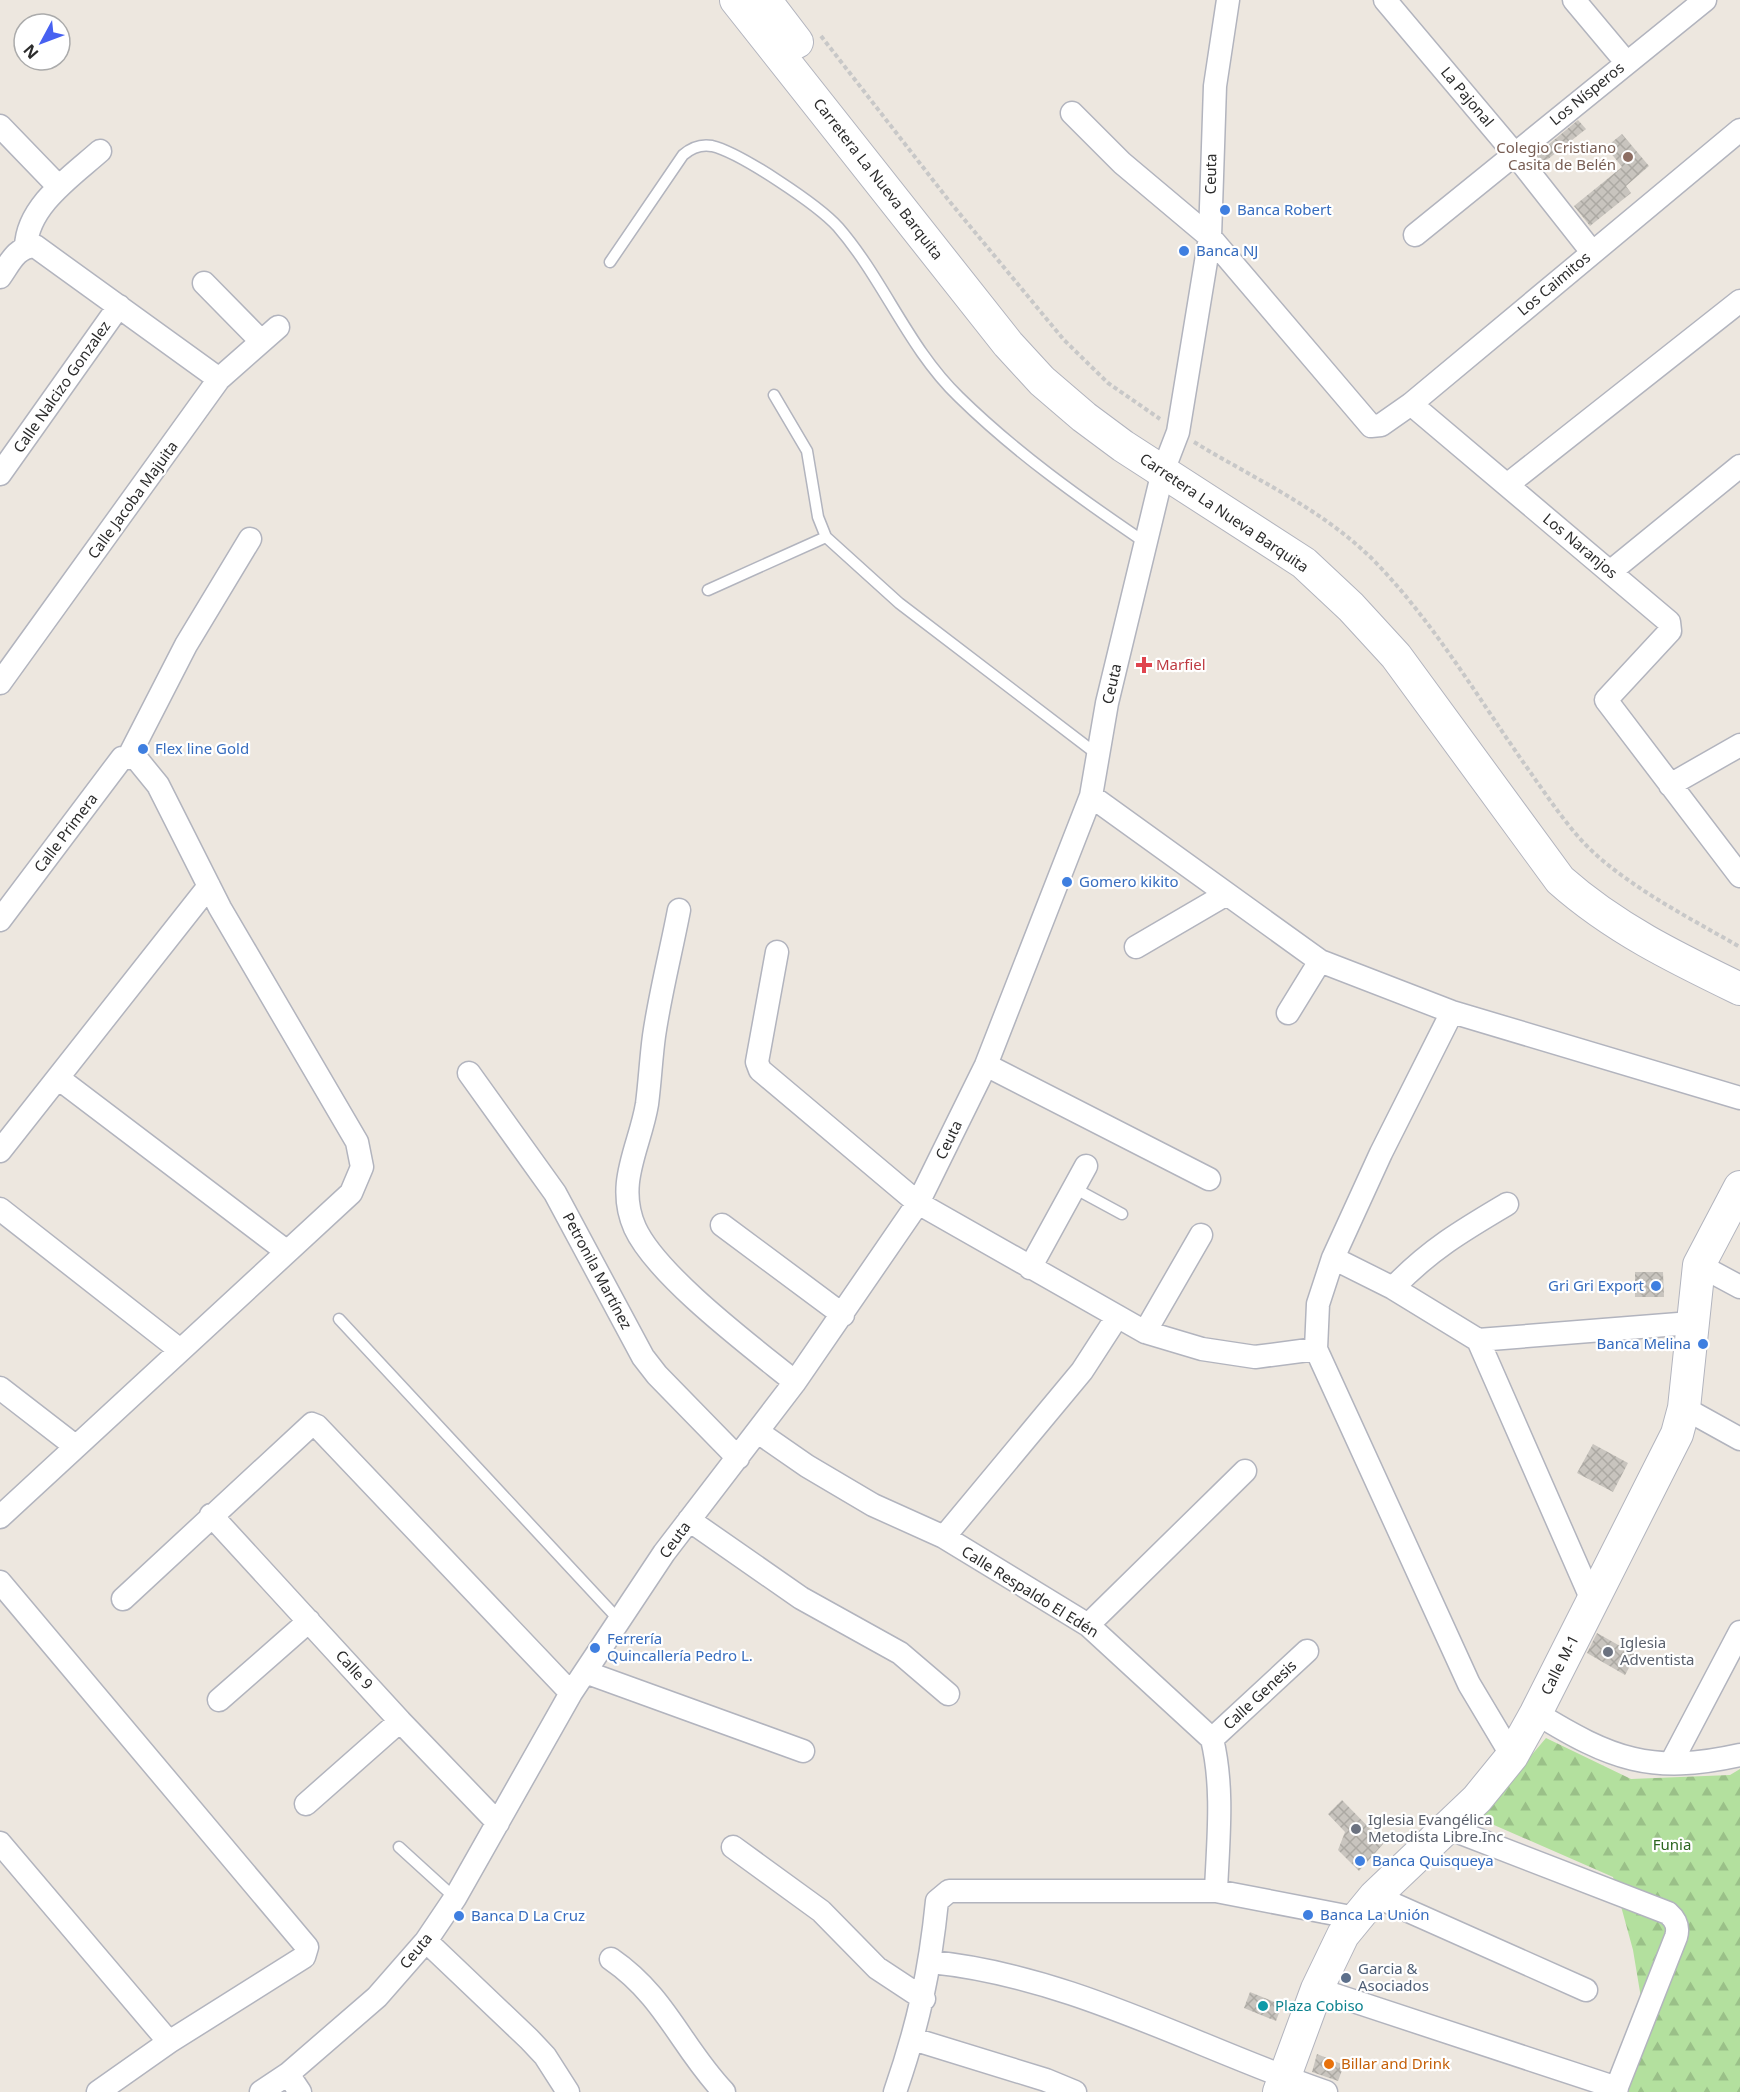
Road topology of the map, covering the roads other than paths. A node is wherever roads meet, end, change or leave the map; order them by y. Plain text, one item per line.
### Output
1 (736, 0) edge
2 (765, 0) edge
3 (1385, 0) edge
4 (1574, 0) edge
5 (1705, 0) edge
6 (1221, 5) edge
7 (1626, 62) junction
8 (1072, 113) dead end
9 (0, 126) edge
10 (1740, 130) edge
11 (100, 151) dead end
12 (1514, 153) junction
13 (59, 187) junction
14 (1415, 235) dead end
15 (1210, 237) junction
16 (26, 247) junction
17 (1592, 252) junction
18 (610, 262) dead end
19 (0, 277) edge
20 (204, 283) dead end
21 (1740, 301) edge
22 (119, 306) junction
23 (219, 379) junction
24 (774, 394) dead end
25 (1411, 404) junction
26 (1170, 452) junction
27 (1739, 469) edge
28 (0, 474) edge
29 (1507, 485) junction
30 (826, 537) junction
31 (250, 539) dead end
32 (1146, 543) junction
33 (1610, 572) junction
34 (708, 590) dead end
35 (0, 683) edge
36 (1740, 745) edge
37 (1098, 755) junction
38 (133, 757) junction
39 (1670, 785) junction
40 (1091, 796) junction
41 (1740, 876) edge
42 (209, 886) junction
43 (1225, 895) junction
44 (679, 910) dead end
45 (0, 920) edge
46 (1136, 947) dead end
47 (777, 952) dead end
48 (1320, 961) junction
49 (1740, 970) edge
50 (1740, 989) edge
51 (1452, 1012) junction
52 (1288, 1013) dead end
53 (986, 1065) junction
54 (469, 1073) dead end
55 (58, 1078) junction
56 (1740, 1098) edge
57 (0, 1151) edge
58 (1086, 1166) dead end
59 (1209, 1179) dead end
60 (1740, 1186) edge
61 (1074, 1188) junction
62 (918, 1203) junction
63 (1507, 1204) dead end
64 (0, 1209) edge
65 (1122, 1214) dead end
66 (722, 1225) dead end
67 (1201, 1235) dead end
68 (286, 1251) junction
69 (1333, 1258) junction
70 (1700, 1265) junction
71 (1030, 1268) junction
72 (1740, 1287) edge
73 (1393, 1288) junction
74 (843, 1315) junction
75 (1118, 1317) junction
76 (339, 1319) dead end
77 (1691, 1323) junction
78 (1145, 1332) junction
79 (1478, 1340) junction
80 (1316, 1349) junction
81 (180, 1350) junction
82 (795, 1382) junction
83 (0, 1388) edge
84 (1684, 1408) junction
85 (758, 1432) junction
86 (1740, 1439) edge
87 (75, 1446) junction
88 (738, 1458) junction
89 (1245, 1471) dead end
90 (212, 1515) junction
91 (0, 1517) edge
92 (688, 1520) junction
93 (944, 1537) junction
94 (0, 1582) edge
95 (123, 1599) dead end
96 (1592, 1600) junction
97 (619, 1620) junction
98 (309, 1621) junction
99 (1088, 1625) junction
100 (1740, 1632) edge
101 (1307, 1651) dead end
102 (585, 1672) junction
103 (571, 1693) junction
104 (948, 1694) dead end
105 (219, 1700) dead end
106 (1536, 1713) junction
107 (400, 1721) junction
108 (1212, 1739) junction
109 (803, 1751) dead end
110 (1740, 1755) edge
111 (1512, 1756) junction
112 (1671, 1763) junction
113 (306, 1804) dead end
114 (498, 1823) junction
115 (1448, 1828) junction
116 (0, 1843) edge
117 (399, 1847) dead end
118 (734, 1847) dead end
119 (1216, 1891) junction
120 (455, 1898) junction
121 (1366, 1907) junction
122 (426, 1941) junction
123 (611, 1959) dead end
124 (931, 1962) junction
125 (1317, 1989) junction
126 (1586, 1990) dead end
127 (924, 1999) junction
128 (914, 2039) junction
129 (169, 2042) junction
130 (294, 2083) edge
131 (1282, 2085) edge
132 (1616, 2090) edge
133 (99, 2092) edge
134 (261, 2092) edge
135 (568, 2092) edge
136 (724, 2092) edge
137 (895, 2092) edge
138 (1075, 2092) edge
139 (1326, 2092) edge

1 - 26 street, Carretera La Nueva Barquita
2 - 26 street, Carretera La Nueva Barquita
3 - 12 street, La Pajonal
4 - 7 street
5 - 7 street, Los Nísperos
6 - 15 street, Ceuta
7 - 12 street, Los Nísperos
8 - 15 street
9 - 13 street
10 - 17 street, Los Caimitos
11 - 13 street
12 - 14 street, Los Nísperos
12 - 17 street, La Pajonal
13 - 16 street
15 - 25 street, Los Caimitos
15 - 26 street, Ceuta
16 - 19 street
16 - 22 street, Calle Nalcizo Gonzalez
17 - 25 street, Los Caimitos
18 - 32 lane
20 - 23 street, Calle Jacoba Majuita
21 - 29 street
22 - 23 street
22 - 28 street, Calle Nalcizo Gonzalez
23 - 35 street, Calle Jacoba Majuita
24 - 30 lane
25 - 29 street, Los Naranjos
26 - 32 street, Ceuta
26 - 49 street, Carretera La Nueva Barquita
26 - 50 street, Carretera La Nueva Barquita
27 - 33 street
29 - 33 street, Los Naranjos
30 - 34 lane
30 - 37 lane
31 - 38 street, Calle Primera
32 - 37 street, Ceuta
33 - 39 street, Los Naranjos
36 - 39 street
37 - 40 street, Ceuta
38 - 42 street
38 - 45 street, Calle Primera
39 - 41 street
40 - 43 street
40 - 53 street, Ceuta
42 - 55 street
42 - 68 street
43 - 46 street
43 - 48 street
44 - 82 street
47 - 62 street
48 - 51 street
48 - 52 street
51 - 56 street
51 - 69 street
53 - 59 street
53 - 62 street, Ceuta
54 - 88 street, Petronila Martínez
55 - 57 street
55 - 68 street
58 - 61 street
60 - 70 street, Calle M-1
61 - 65 lane
61 - 71 street
62 - 71 street
62 - 74 street, Ceuta
63 - 73 street
64 - 81 street
66 - 74 street
67 - 78 street
68 - 81 street
69 - 73 street
69 - 80 street
70 - 72 street
70 - 77 street, Calle M-1
71 - 75 street
73 - 79 street
74 - 82 street, Ceuta
75 - 78 street
75 - 93 street
76 - 97 lane
77 - 79 street
77 - 84 street, Calle M-1
78 - 80 street
79 - 96 street
80 - 111 street
81 - 87 street
82 - 85 street, Ceuta
83 - 87 street
84 - 86 street
84 - 96 street, Calle M-1
85 - 88 street, Ceuta
85 - 93 street, Calle Respaldo El Edén
87 - 91 street
88 - 92 street, Ceuta
89 - 99 street
90 - 95 street
90 - 98 street, Calle 9
90 - 103 street
92 - 97 street, Ceuta
92 - 104 street
93 - 99 street, Calle Respaldo El Edén
94 - 129 street
96 - 106 street, Calle M-1
97 - 102 street, Ceuta
98 - 105 street
98 - 107 street, Calle 9
99 - 108 street, Calle Respaldo El Edén
100 - 112 street
101 - 108 street, Calle Genesis
102 - 103 street, Ceuta
102 - 109 street
103 - 114 street, Ceuta
106 - 111 street, Calle M-1
106 - 112 street
107 - 113 street
107 - 114 street, Calle 9
108 - 119 street
110 - 112 street
111 - 115 street, Calle M-1
114 - 120 street, Ceuta
115 - 121 street, Calle M-1
115 - 132 street
116 - 129 street
117 - 120 lane
118 - 127 street
119 - 121 street
119 - 124 street
120 - 122 street, Ceuta
121 - 125 street, Calle M-1
121 - 126 street
122 - 130 street, Ceuta
122 - 135 street
123 - 136 street
124 - 127 street
124 - 131 street
125 - 131 street, Calle M-1
125 - 132 street
127 - 128 street
128 - 137 street
128 - 138 street
129 - 133 street
130 - 134 street, Ceuta
131 - 139 street

